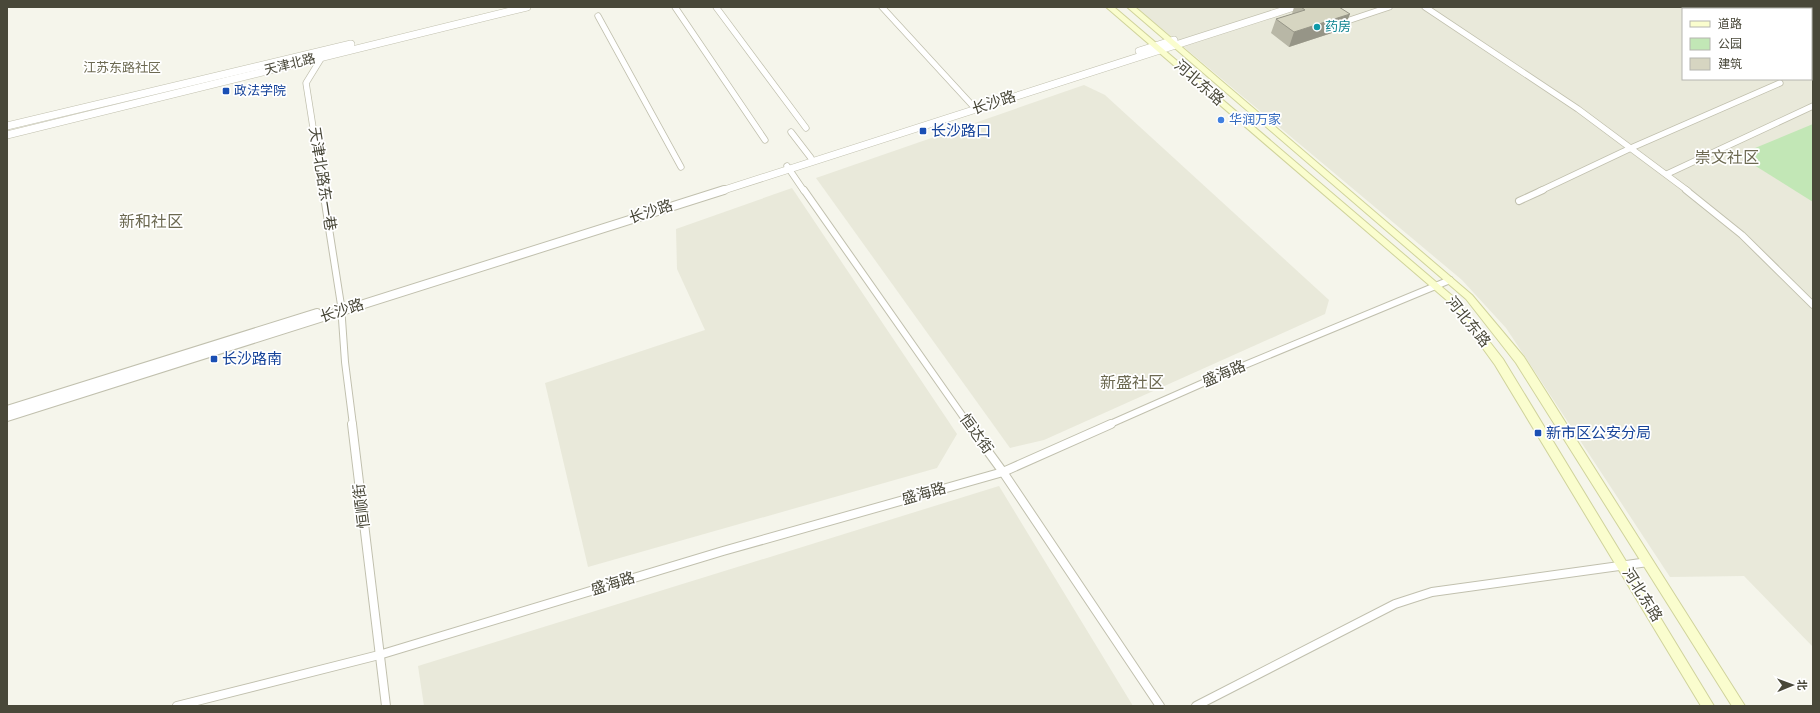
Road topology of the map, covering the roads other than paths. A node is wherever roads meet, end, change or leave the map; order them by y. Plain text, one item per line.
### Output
1 (504, 7) edge
2 (527, 7) edge
3 (675, 7) edge
4 (716, 7) edge
5 (882, 7) edge
6 (1110, 7) edge
7 (1131, 7) edge
8 (1277, 7) edge
9 (1294, 7) edge
10 (1389, 7) edge
11 (1424, 7) edge
12 (598, 16) dead end
13 (1347, 21) edge
14 (1174, 43) junction
15 (1159, 48) junction
16 (322, 57) junction
17 (1780, 83) dead end
18 (972, 105) junction
19 (1813, 106) edge
20 (7, 126) edge
21 (806, 128) dead end
22 (791, 132) dead end
23 (7, 135) edge
24 (765, 140) dead end
25 (1631, 148) junction
26 (811, 158) junction
27 (681, 167) dead end
28 (788, 168) junction
29 (1667, 174) junction
30 (1519, 201) dead end
31 (1450, 280) junction
32 (1435, 286) junction
33 (1813, 304) edge
34 (341, 308) junction
35 (7, 410) edge
36 (7, 418) edge
37 (1003, 472) junction
38 (1648, 562) junction
39 (1623, 565) junction
40 (379, 655) junction
41 (177, 706) edge
42 (386, 706) edge
43 (1160, 706) edge
44 (1196, 706) edge
45 (1708, 706) edge
46 (1739, 706) edge

1 - 20 street, 天津北路
2 - 16 street, 天津北路
3 - 24 street
4 - 21 street
5 - 18 street
6 - 15 main road, 河北东路
7 - 14 main road
8 - 14 street, 长沙路
9 - 14 street, 长沙路
10 - 13 street
11 - 25 street
12 - 27 street
14 - 15 street, 长沙路
14 - 31 main road
15 - 18 street, 长沙路
15 - 28 street, 长沙路
15 - 32 main road, 河北东路
16 - 23 street, 天津北路
16 - 34 street, 天津北路东一巷
17 - 25 street
18 - 26 street, 长沙路
19 - 29 street
22 - 26 street
25 - 29 street
25 - 30 street
26 - 28 street, 长沙路
28 - 34 street, 长沙路
28 - 37 street, 恒达街
29 - 33 street
31 - 32 street, 盛海路
31 - 38 main road
32 - 37 street, 盛海路
32 - 39 main road, 河北东路
34 - 35 street, 长沙路
34 - 36 street, 长沙路
34 - 40 street, 恒顺街
37 - 40 street, 盛海路
37 - 43 street, 恒达街
38 - 39 street
38 - 46 main road
39 - 44 street
39 - 45 main road, 河北东路
40 - 41 street, 盛海路
40 - 42 street, 恒顺街

